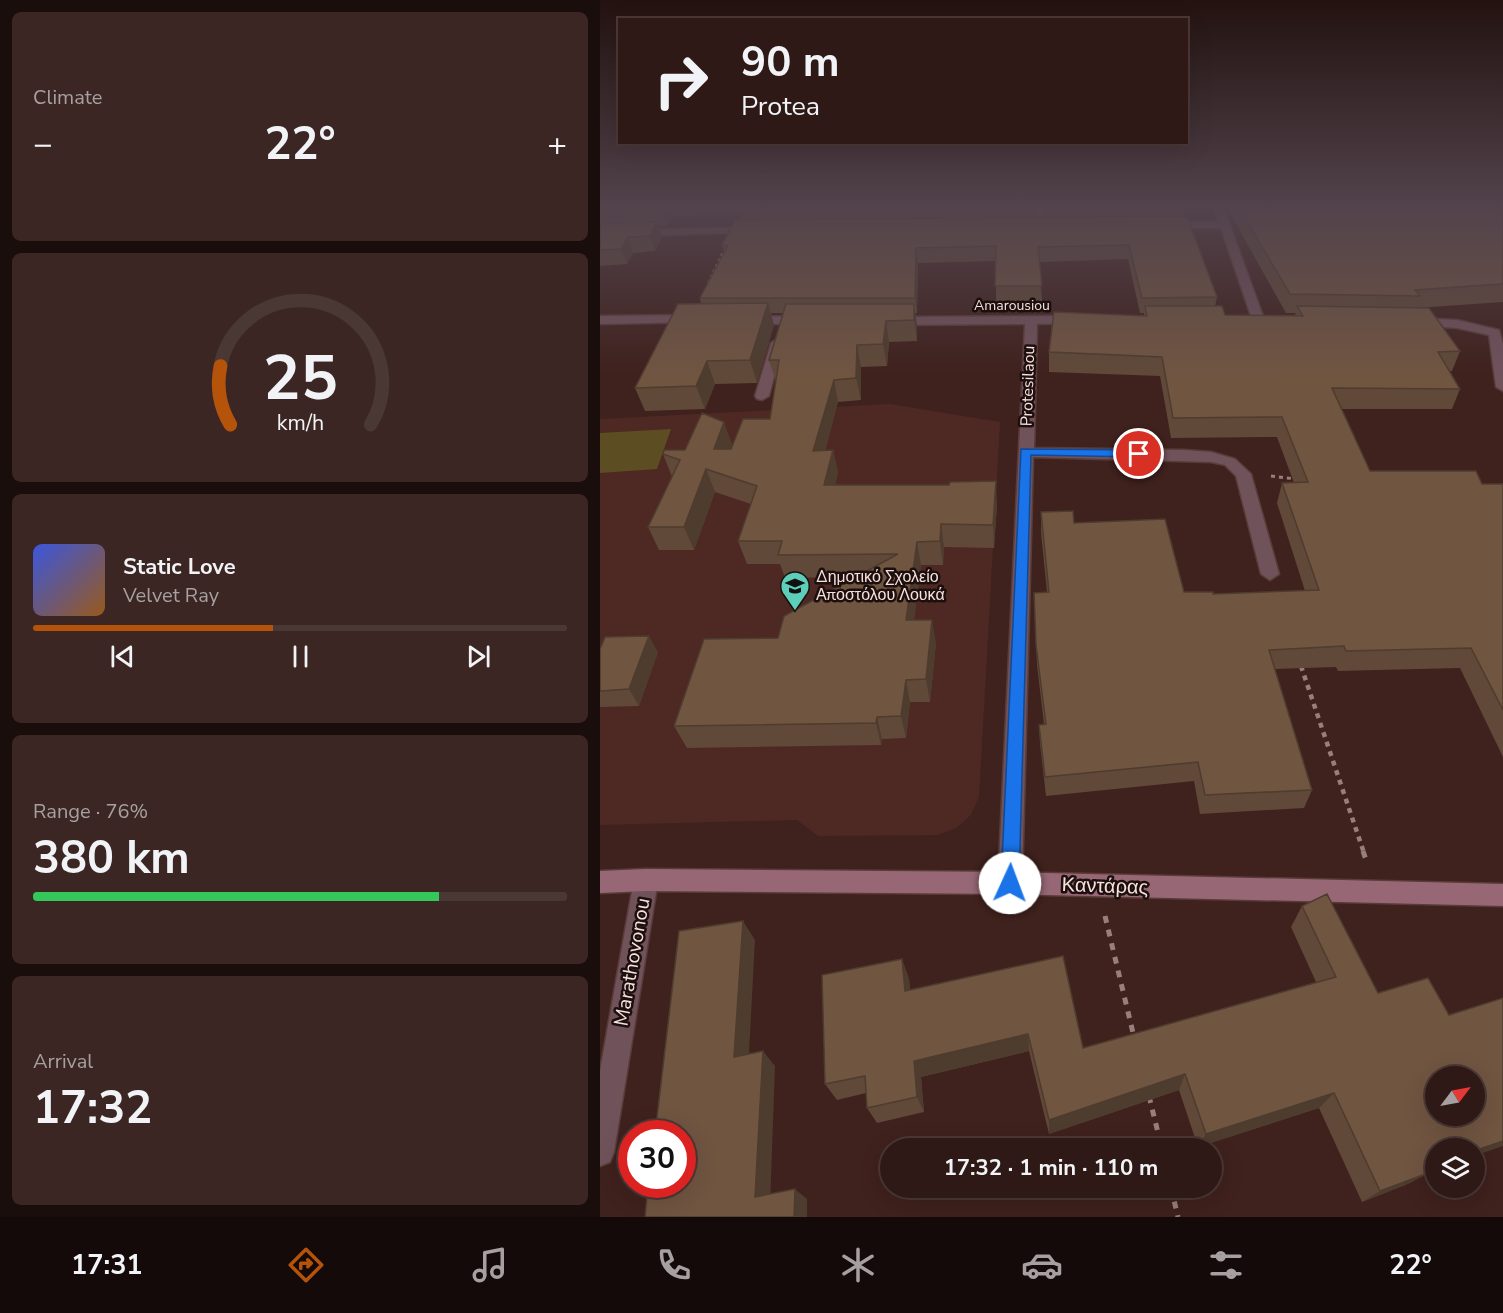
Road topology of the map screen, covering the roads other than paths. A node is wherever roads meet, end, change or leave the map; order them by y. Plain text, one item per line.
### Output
1 (1238, 263) edge
2 (697, 319) edge
3 (1258, 319) edge
4 (1503, 319) edge
5 (600, 320) edge
6 (737, 320) edge
7 (1031, 320) junction
8 (1090, 320) edge
9 (784, 321) junction
10 (819, 321) edge
11 (878, 321) edge
12 (1400, 321) edge
13 (1495, 333) junction
14 (1503, 387) edge
15 (762, 396) dead end
16 (1025, 452) junction
17 (1270, 574) dead end
18 (646, 880) junction
19 (600, 882) edge
20 (1010, 883) junction
21 (1503, 895) edge
22 (600, 1152) edge

1 - 3 street
2 - 5 street
4 - 13 street
6 - 9 street
7 - 8 street, Amarousiou
7 - 11 street, Amarousiou
7 - 16 street, Protesilaou
9 - 10 street
9 - 15 street
12 - 13 street
13 - 14 street
16 - 17 street
16 - 20 street, Protesilaou
18 - 19 street, Καντάρας
18 - 20 street, Καντάρας
18 - 22 street, Marathovonou
20 - 21 street, Καντάρας

